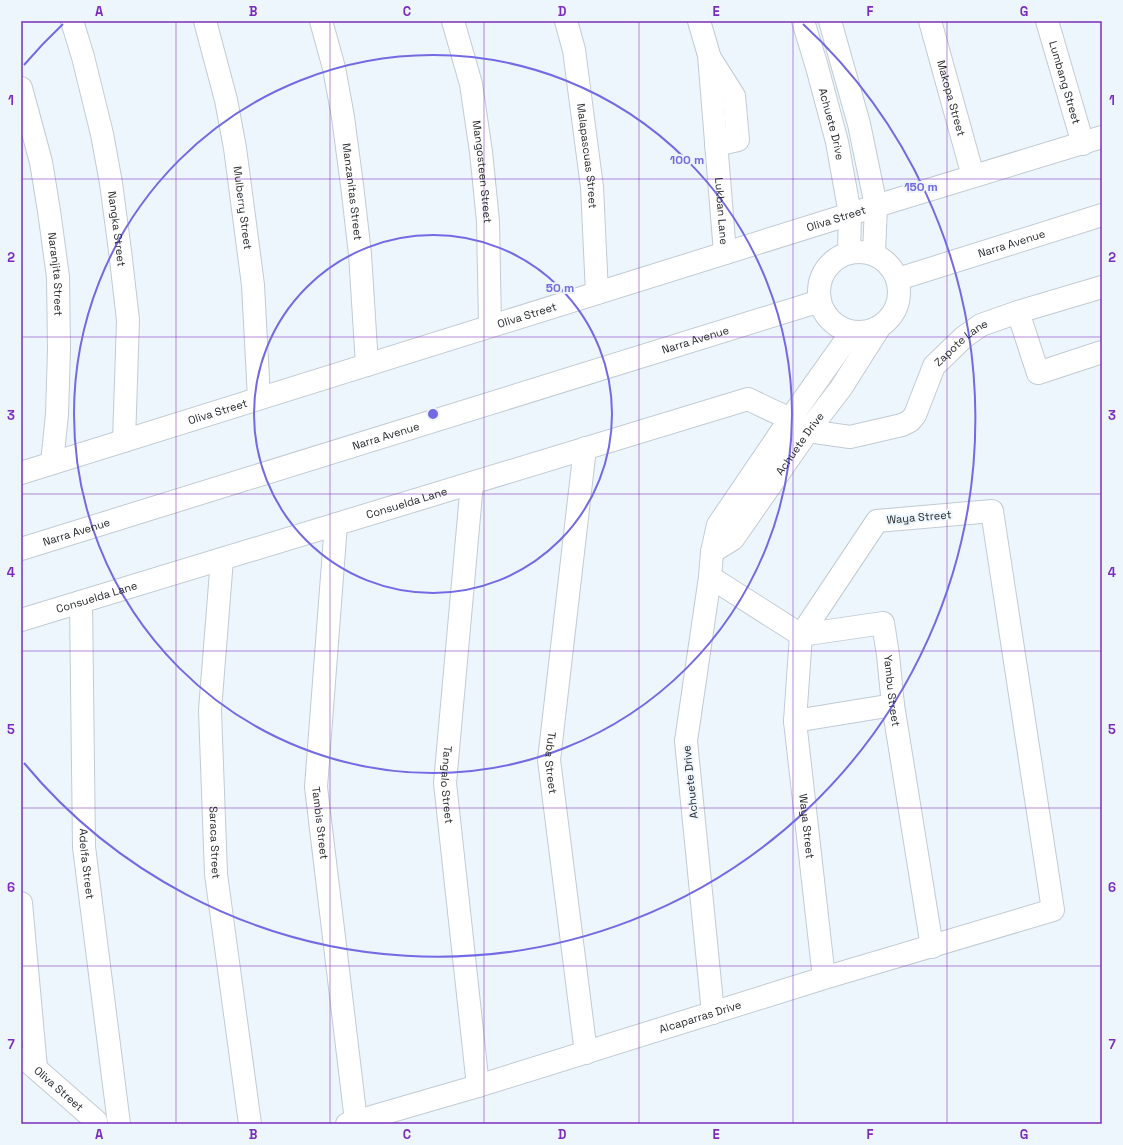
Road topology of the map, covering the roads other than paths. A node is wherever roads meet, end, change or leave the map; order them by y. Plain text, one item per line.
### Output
1 (72, 21) edge
2 (206, 21) edge
3 (322, 21) edge
4 (452, 21) edge
5 (566, 21) edge
6 (699, 21) edge
7 (803, 21) edge
8 (830, 21) edge
9 (930, 21) edge
10 (1048, 21) edge
11 (21, 88) edge
12 (1093, 140) edge
13 (973, 176) junction
14 (876, 206) junction
15 (850, 214) junction
16 (1102, 215) edge
17 (725, 253) junction
18 (848, 253) junction
19 (874, 253) junction
20 (898, 279) junction
21 (1102, 287) edge
22 (598, 293) junction
23 (820, 301) junction
24 (1018, 312) junction
25 (490, 326) junction
26 (879, 328) junction
27 (851, 333) junction
28 (1102, 352) edge
29 (367, 365) junction
30 (259, 398) junction
31 (790, 419) junction
32 (808, 431) junction
33 (124, 440) junction
34 (585, 448) junction
35 (52, 463) junction
36 (21, 473) edge
37 (472, 483) junction
38 (336, 524) junction
39 (21, 549) edge
40 (712, 552) junction
41 (222, 559) junction
42 (710, 577) junction
43 (81, 602) junction
44 (21, 620) edge
45 (801, 635) junction
46 (893, 705) junction
47 (795, 721) junction
48 (21, 903) edge
49 (1053, 910) joint
50 (932, 946) junction
51 (824, 978) junction
52 (713, 1013) junction
53 (586, 1053) junction
54 (28, 1062) edge
55 (478, 1086) junction
56 (118, 1120) edge
57 (351, 1122) edge
58 (91, 1123) edge
59 (250, 1124) edge

1 - 33 street, Nangka Street
2 - 30 street, Mulberry Street
3 - 29 street, Manzanitas Street
4 - 25 street, Mangosteen Street
5 - 22 street, Malapascuas Street
6 - 17 street, Lukban Lane
7 - 15 street, Achuete Drive
8 - 14 street
9 - 13 street, Makopa Street
10 - 12 street, Lumbang Street
11 - 35 street, Naranjita Street
12 - 13 street, Oliva Street
13 - 14 street, Oliva Street
14 - 15 street, Oliva Street
14 - 19 street
15 - 17 street, Oliva Street
15 - 18 street, Achuete Drive
16 - 20 street, Narra Avenue
17 - 22 street, Oliva Street
18 - 19 street
18 - 23 street
19 - 20 street
20 - 26 street
21 - 24 street, Zapote Lane
22 - 25 street, Oliva Street
23 - 27 street
23 - 39 street, Narra Avenue
24 - 28 street
24 - 32 street, Zapote Lane
25 - 29 street, Oliva Street
26 - 27 street
26 - 32 street, Achuete Drive
27 - 31 street, Achuete Drive
29 - 30 street, Oliva Street
30 - 33 street, Oliva Street
31 - 32 street, Consuelda Lane
31 - 34 street, Consuelda Lane
31 - 40 street, Achuete Drive
32 - 40 street, Achuete Drive
33 - 35 street, Oliva Street
34 - 37 street, Consuelda Lane
34 - 53 street, Tuba Street
35 - 36 street, Oliva Street
37 - 38 street, Consuelda Lane
37 - 55 street, Tangalo Street
38 - 41 street, Consuelda Lane
38 - 57 street, Tambis Street
40 - 42 street, Achuete Drive
41 - 43 street, Consuelda Lane
41 - 59 street, Saraca Street
42 - 45 street
42 - 52 street, Achuete Drive
43 - 44 street, Consuelda Lane
43 - 56 street, Adelfa Street
45 - 46 street, Yambu Street
45 - 47 street, Waya Street
45 - 49 street, Waya Street
46 - 47 street
46 - 50 street, Yambu Street
47 - 51 street, Waya Street
48 - 54 street
49 - 50 street, Alcaparras Drive
50 - 51 street, Alcaparras Drive
51 - 52 street, Alcaparras Drive
52 - 53 street, Alcaparras Drive
53 - 55 street, Alcaparras Drive
54 - 58 street, Oliva Street
55 - 57 street, Alcaparras Drive
56 - 58 street

